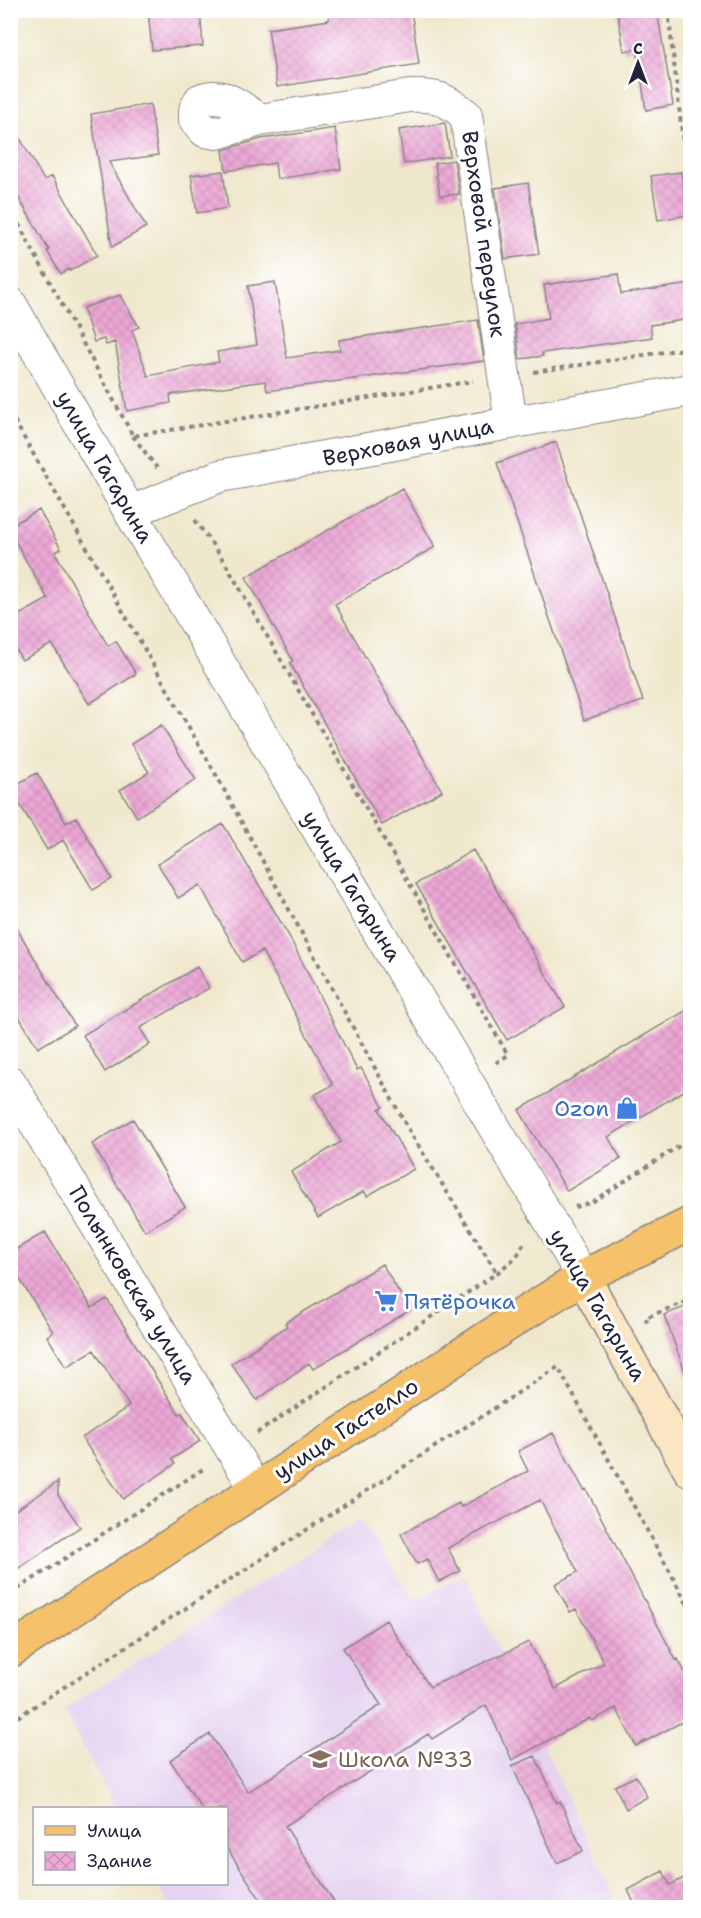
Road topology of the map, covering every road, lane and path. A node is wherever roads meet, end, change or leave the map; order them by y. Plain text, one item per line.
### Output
1 (668, 10) edge
2 (260, 120) dead end
3 (690, 204) edge
4 (10, 208) edge
5 (10, 303) edge
6 (690, 348) edge
7 (504, 376) junction
8 (690, 390) edge
9 (10, 412) edge
10 (511, 423) junction
11 (133, 436) junction
12 (177, 494) junction
13 (130, 512) junction
14 (485, 1069) dead end
15 (10, 1082) edge
16 (690, 1138) edge
17 (573, 1208) dead end
18 (690, 1224) edge
19 (529, 1232) dead end
20 (496, 1273) junction
21 (583, 1277) junction
22 (690, 1299) edge
23 (651, 1328) dead end
24 (232, 1450) junction
25 (690, 1470) edge
26 (255, 1488) junction
27 (10, 1594) edge
28 (690, 1609) edge
29 (10, 1651) edge
30 (10, 1722) edge

1 - 3 path
2 - 7 street, Верховой переулок
4 - 11 path
5 - 13 street, улица Гагарина
6 - 7 path
7 - 10 street, Верховой переулок
7 - 11 path
8 - 10 street, Верховая улица
9 - 20 path
10 - 12 street, Верховая улица
11 - 12 path
12 - 13 street, Верховая улица
12 - 14 path
13 - 21 street, улица Гагарина
15 - 24 street, Полынковская улица
16 - 17 path
18 - 21 main road, улица Гастелло
19 - 20 path
20 - 24 path
21 - 25 main road, улица Гагарина
21 - 26 main road, улица Гастелло
22 - 23 path
24 - 26 street, Полынковская улица
24 - 27 path
26 - 29 main road, улица Гастелло
28 - 30 path

